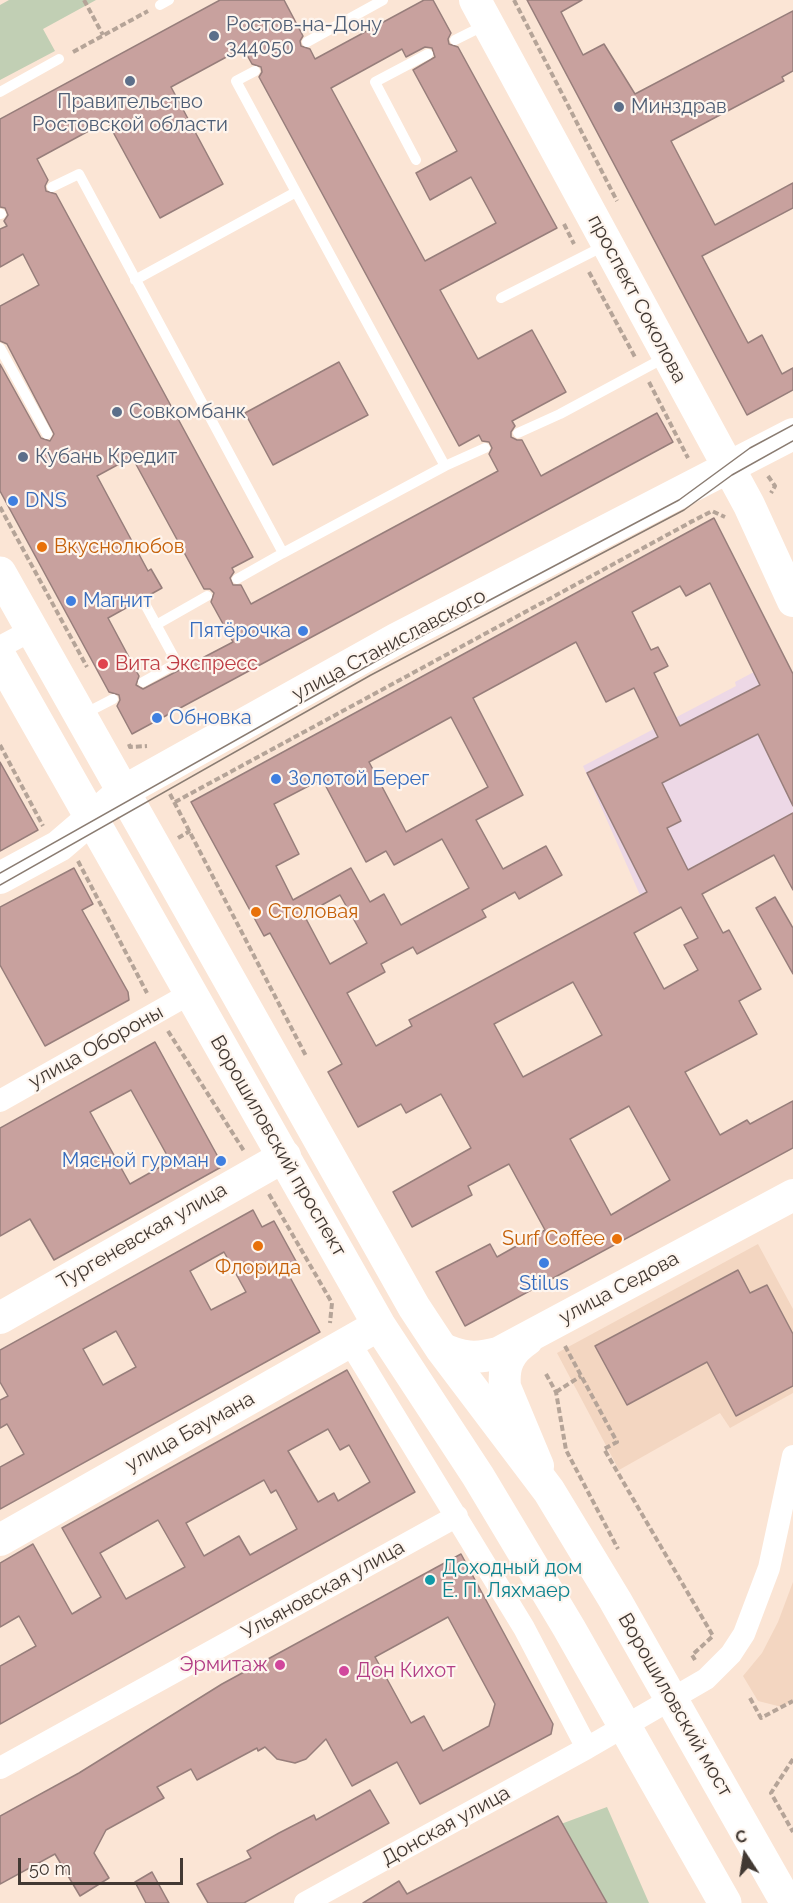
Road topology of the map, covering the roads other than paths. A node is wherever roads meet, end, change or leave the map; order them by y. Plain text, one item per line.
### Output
1 (384, 0) edge
2 (481, 12) edge
3 (455, 40) dead end
4 (307, 42) dead end
5 (428, 54) dead end
6 (59, 60) road end
7 (255, 70) dead end
8 (0, 92) edge
9 (416, 160) dead end
10 (52, 188) dead end
11 (296, 192) junction
12 (607, 245) junction
13 (135, 280) junction
14 (501, 298) dead end
15 (0, 348) edge
16 (667, 356) junction
17 (518, 433) dead end
18 (47, 434) dead end
19 (793, 434) edge
20 (485, 448) dead end
21 (445, 466) junction
22 (727, 466) junction
23 (283, 553) junction
24 (0, 573) edge
25 (237, 579) dead end
26 (207, 596) dead end
27 (793, 601) edge
28 (146, 606) dead end
29 (156, 625) junction
30 (32, 630) junction
31 (0, 647) edge
32 (0, 657) edge
33 (143, 682) dead end
34 (113, 699) dead end
35 (80, 716) junction
36 (117, 781) junction
37 (86, 807) junction
38 (0, 878) edge
39 (191, 993) junction
40 (0, 1101) edge
41 (285, 1156) junction
42 (793, 1195) edge
43 (0, 1318) edge
44 (553, 1323) junction
45 (380, 1325) junction
46 (345, 1345) junction
47 (441, 1348) junction
48 (793, 1456) edge
49 (549, 1491) junction
50 (457, 1516) junction
51 (0, 1539) edge
52 (587, 1748) junction
53 (0, 1768) edge
54 (305, 1903) edge
55 (725, 1903) edge
56 (787, 1903) edge

1 - 4 lane
2 - 3 lane
2 - 12 street, проспект Соколова
5 - 9 lane
6 - 8 lane
7 - 11 lane
10 - 13 lane
11 - 13 lane
11 - 21 lane
12 - 14 lane
12 - 16 street, проспект Соколова
13 - 23 lane
15 - 18 lane
16 - 17 lane
16 - 22 street, проспект Соколова
19 - 22 street, улица Станиславского
20 - 21 lane
21 - 23 lane
22 - 27 street, проспект Соколова
22 - 36 street, улица Станиславского
23 - 25 lane
24 - 30 main road, Ворошиловский проспект
26 - 29 lane
28 - 29 lane
29 - 33 lane
30 - 31 street
30 - 35 main road, Ворошиловский проспект
32 - 37 main road, Ворошиловский проспект
34 - 35 lane
35 - 36 main road, Ворошиловский проспект
36 - 37 street, улица Станиславского
36 - 47 main road, Ворошиловский проспект
37 - 38 street, улица Станиславского
37 - 39 main road, Ворошиловский проспект
39 - 40 street, улица Обороны
39 - 41 main road, Ворошиловский проспект
41 - 43 street, Тургеневская улица
41 - 45 main road, Ворошиловский проспект
42 - 44 street, улица Седова
44 - 47 street, улица Седова
44 - 49 street
45 - 46 street, улица Баумана
45 - 55 main road, Ворошиловский проспект
46 - 50 street
46 - 51 street, улица Баумана
47 - 49 main road, Ворошиловский проспект
48 - 52 street, Донская улица
49 - 56 main road, Ворошиловский мост
50 - 52 street
50 - 53 street, Ульяновская улица
52 - 54 street, Донская улица

